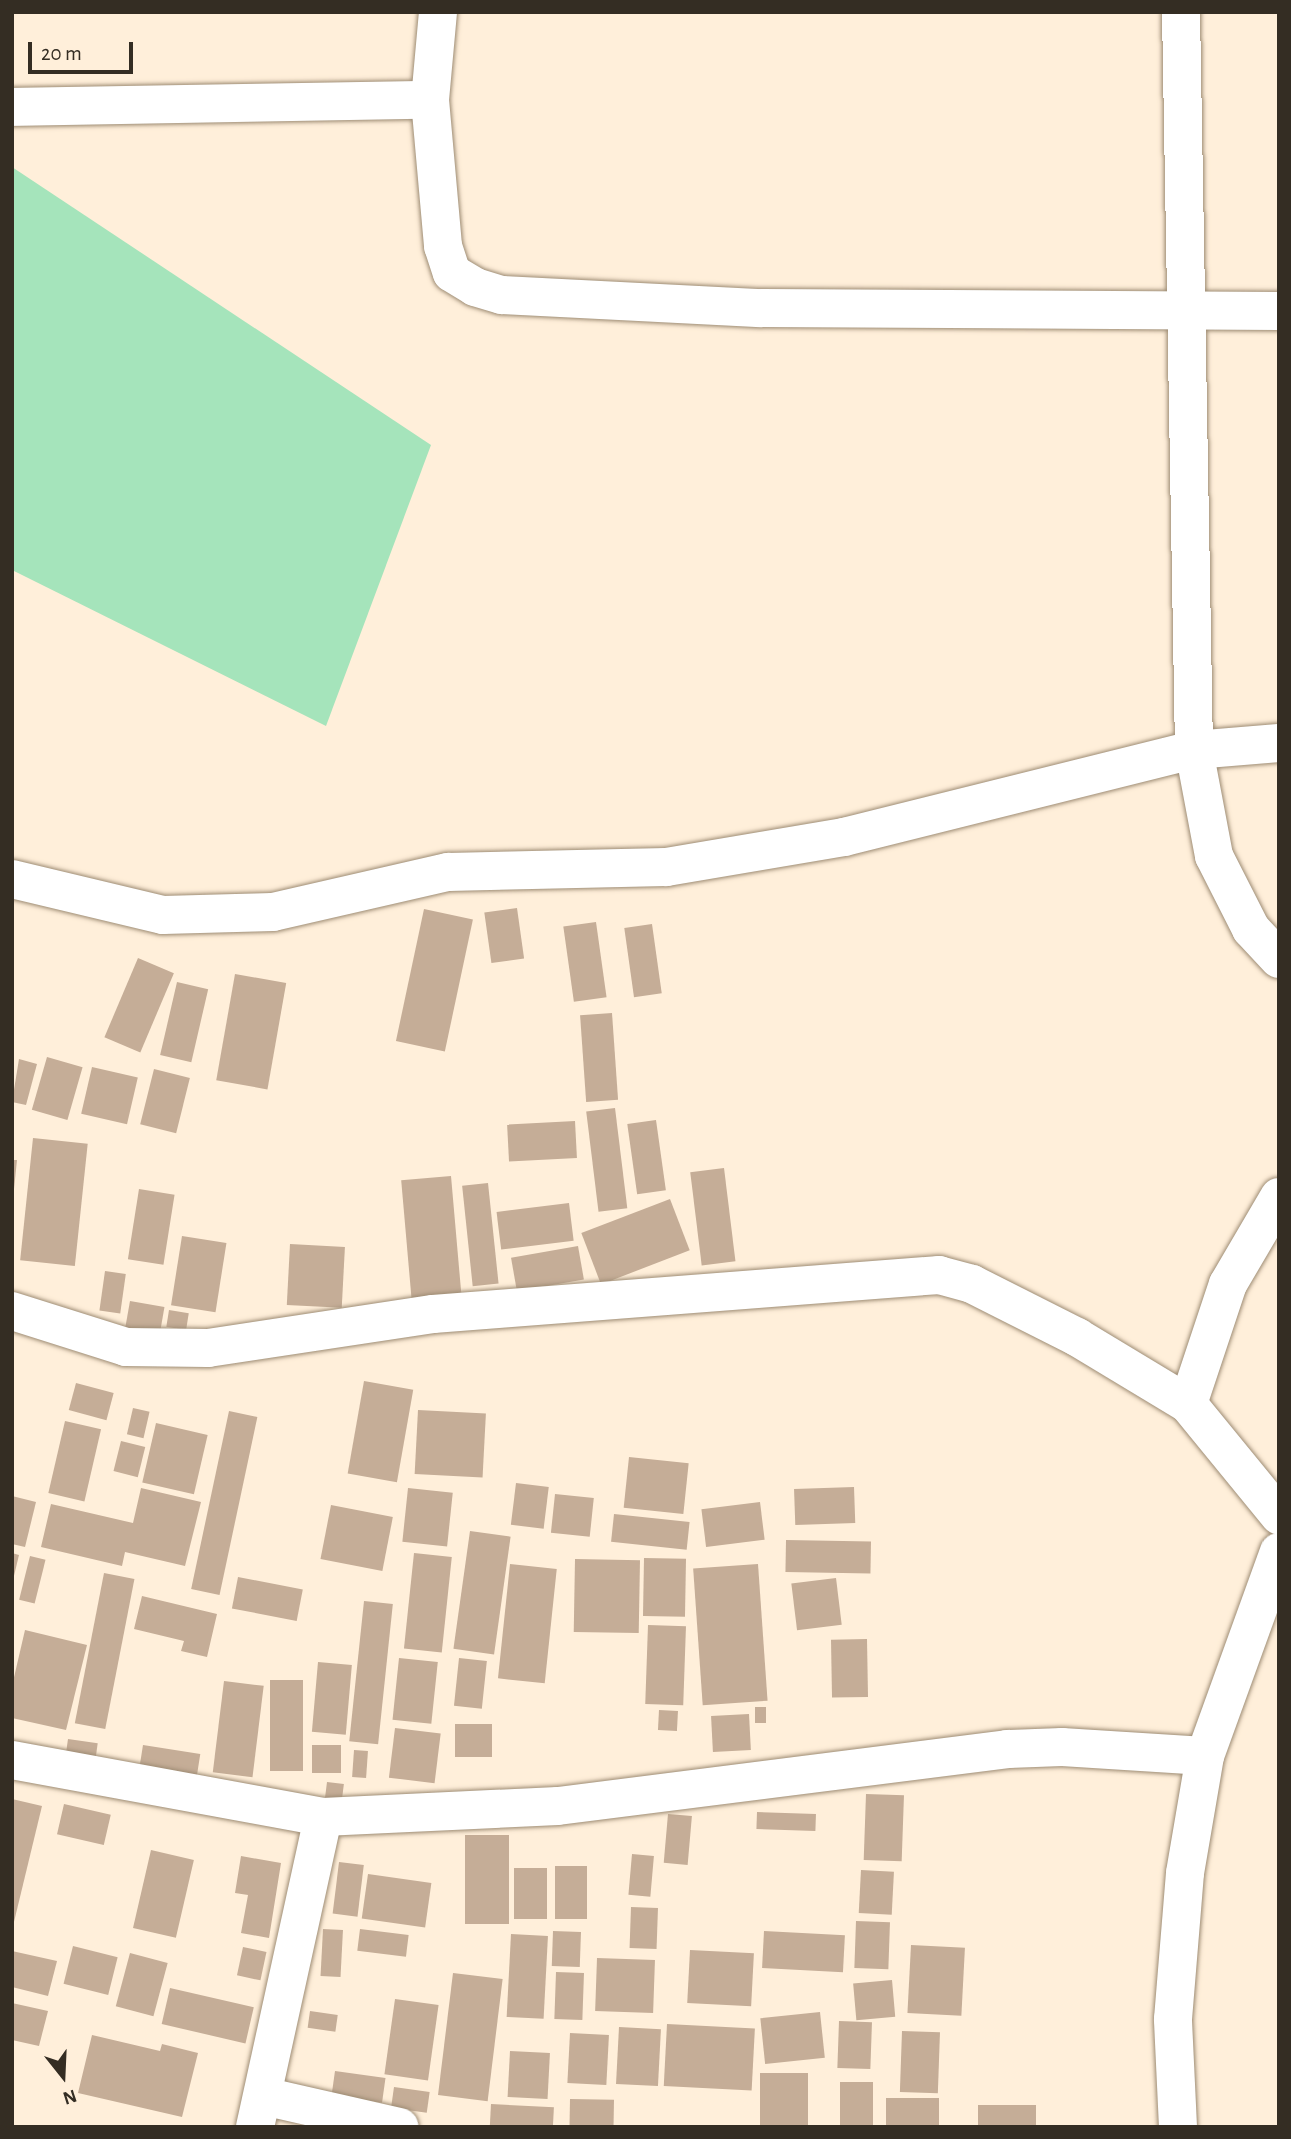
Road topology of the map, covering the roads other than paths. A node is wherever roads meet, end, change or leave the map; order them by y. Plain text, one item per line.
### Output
1 (438, 12) edge
2 (1181, 12) edge
3 (430, 100) junction
4 (12, 107) edge
5 (1186, 309) junction
6 (1279, 311) edge
7 (1279, 743) edge
8 (1194, 750) junction
9 (12, 879) edge
10 (1279, 959) edge
11 (1279, 1197) edge
12 (12, 1311) edge
13 (1188, 1404) junction
14 (1279, 1515) edge
15 (1279, 1552) edge
16 (1205, 1756) junction
17 (12, 1760) edge
18 (323, 1817) junction
19 (259, 2111) edge
20 (400, 2127) edge
21 (1178, 2127) edge

1 - 3 street
2 - 5 street
3 - 4 street
3 - 5 street
5 - 6 street
5 - 8 street
7 - 8 street
8 - 9 street
8 - 10 street
11 - 13 street
12 - 13 street
13 - 14 street
15 - 16 street
16 - 18 street
16 - 21 street
17 - 18 street
18 - 19 street
19 - 20 street

